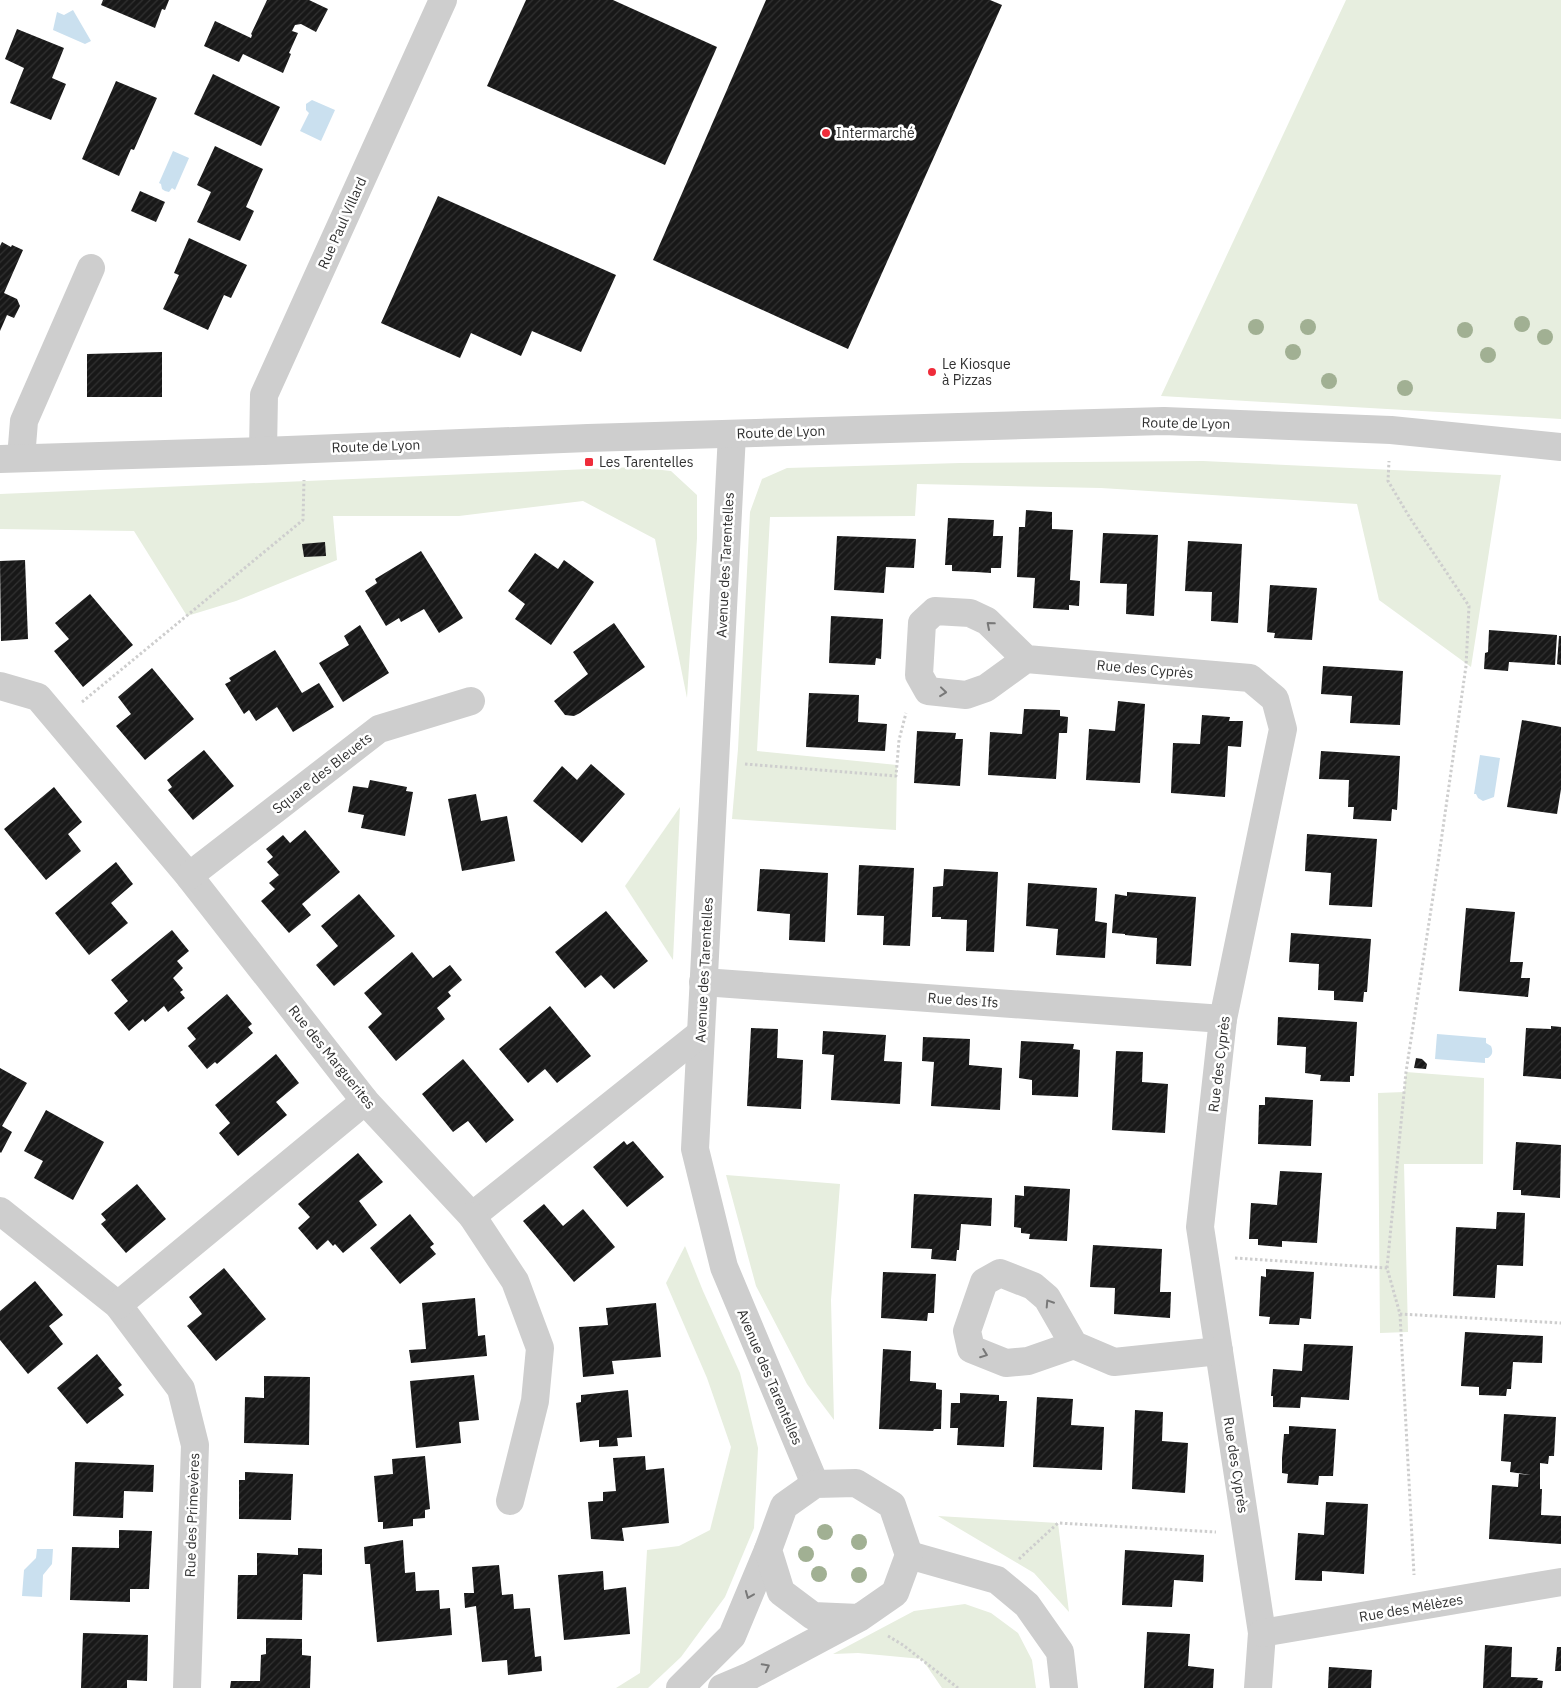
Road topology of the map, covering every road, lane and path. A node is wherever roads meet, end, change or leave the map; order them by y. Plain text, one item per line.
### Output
1 (443, 0) edge
2 (91, 268) dead end
3 (1391, 430) junction
4 (732, 434) junction
5 (1561, 447) edge
6 (305, 449) junction
7 (263, 451) junction
8 (11, 459) edge
9 (1026, 659) junction
10 (0, 686) edge
11 (928, 691) junction
12 (471, 701) dead end
13 (58, 722) junction
14 (715, 762) junction
15 (189, 876) junction
16 (703, 982) junction
17 (1223, 1019) junction
18 (700, 1034) junction
19 (365, 1101) junction
20 (0, 1211) edge
21 (472, 1216) junction
22 (1204, 1256) junction
23 (1387, 1268) junction
24 (118, 1304) junction
25 (1400, 1314) junction
26 (1561, 1323) edge
27 (1074, 1345) dead end
28 (1219, 1351) junction
29 (815, 1484) junction
30 (510, 1501) dead end
31 (1247, 1534) junction
32 (768, 1550) junction
33 (909, 1555) junction
34 (997, 1580) junction
35 (1561, 1582) edge
36 (1416, 1607) junction
37 (859, 1618) junction
38 (1262, 1633) junction
39 (187, 1688) edge
40 (680, 1688) edge
41 (722, 1688) edge
42 (958, 1688) edge
43 (1064, 1688) edge
44 (1258, 1688) edge

1 - 7 street, Rue Paul Villard
2 - 8 street
3 - 4 street, Route de Lyon
3 - 5 street, Route de Lyon
3 - 23 path
4 - 6 street, Route de Lyon
4 - 14 street, Avenue des Tarentelles
6 - 7 street, Route de Lyon
6 - 13 path
7 - 8 street, Route de Lyon
11 -> 9 street
9 -> 11 street
9 - 17 street, Rue des Cyprès
10 - 13 street, Rue des Marguerites
11 - 14 path
12 - 15 street, Square des Bleuets
13 - 15 street, Rue des Marguerites
14 - 16 street, Avenue des Tarentelles
15 - 19 street, Rue des Marguerites
16 - 17 street, Rue des Ifs
16 - 18 street, Avenue des Tarentelles
17 - 22 street, Rue des Cyprès
18 - 21 street
18 - 29 street, Avenue des Tarentelles
19 - 21 street, Rue des Marguerites
19 - 24 street
20 - 24 street, Rue des Primevères
21 - 30 street, Rue des Marguerites
22 - 23 path
22 - 28 street, Rue des Cyprès
23 - 25 path
24 - 39 street, Rue des Primevères
25 - 26 path
25 - 36 path
27 - 28 street
28 - 31 street, Rue des Cyprès
29 - 32 street
29 - 33 street
31 - 34 path
31 - 38 street, Rue des Cyprès
32 - 37 street
32 -> 40 street
33 - 34 street
33 - 37 street
34 - 43 street
35 - 36 street, Rue des Mélèzes
36 - 38 street, Rue des Mélèzes
41 -> 37 street
37 - 42 path
38 - 44 street, Rue des Cyprès

